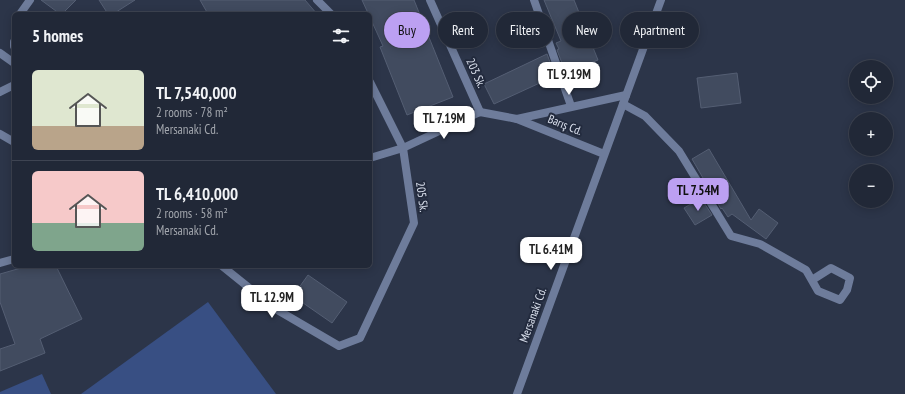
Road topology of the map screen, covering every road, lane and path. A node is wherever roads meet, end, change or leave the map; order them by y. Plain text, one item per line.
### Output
1 (30, 0) edge
2 (317, 0) edge
3 (430, 0) edge
4 (534, 0) edge
5 (661, 0) edge
6 (21, 12) edge
7 (329, 12) edge
8 (0, 52) edge
9 (12, 61) edge
10 (12, 86) edge
11 (372, 86) edge
12 (0, 92) edge
13 (626, 95) junction
14 (622, 104) junction
15 (571, 106) junction
16 (480, 112) junction
17 (518, 119) junction
18 (0, 134) edge
19 (12, 141) edge
20 (403, 148) junction
21 (604, 154) junction
22 (372, 157) edge
23 (12, 259) edge
24 (0, 262) edge
25 (224, 268) edge
26 (812, 280) junction
27 (517, 394) edge

1 - 6 street
2 - 7 street
3 - 16 street, 203 Sk.
4 - 15 street
5 - 13 street, Mersanaki Cd.
8 - 9 street
10 - 12 street
11 - 20 street, 205 Sk.
13 - 14 street, Mersanaki Cd.
13 - 15 street, Barış Cd.
14 - 21 street, Mersanaki Cd.
14 - 26 street
15 - 17 street, Barış Cd.
16 - 17 street, Barış Cd.
16 - 20 street
17 - 21 street, Barış Cd.
18 - 19 street
20 - 22 street
20 - 25 street, 205 Sk.
21 - 27 street, Mersanaki Cd.
23 - 24 street
26 - 26 street

